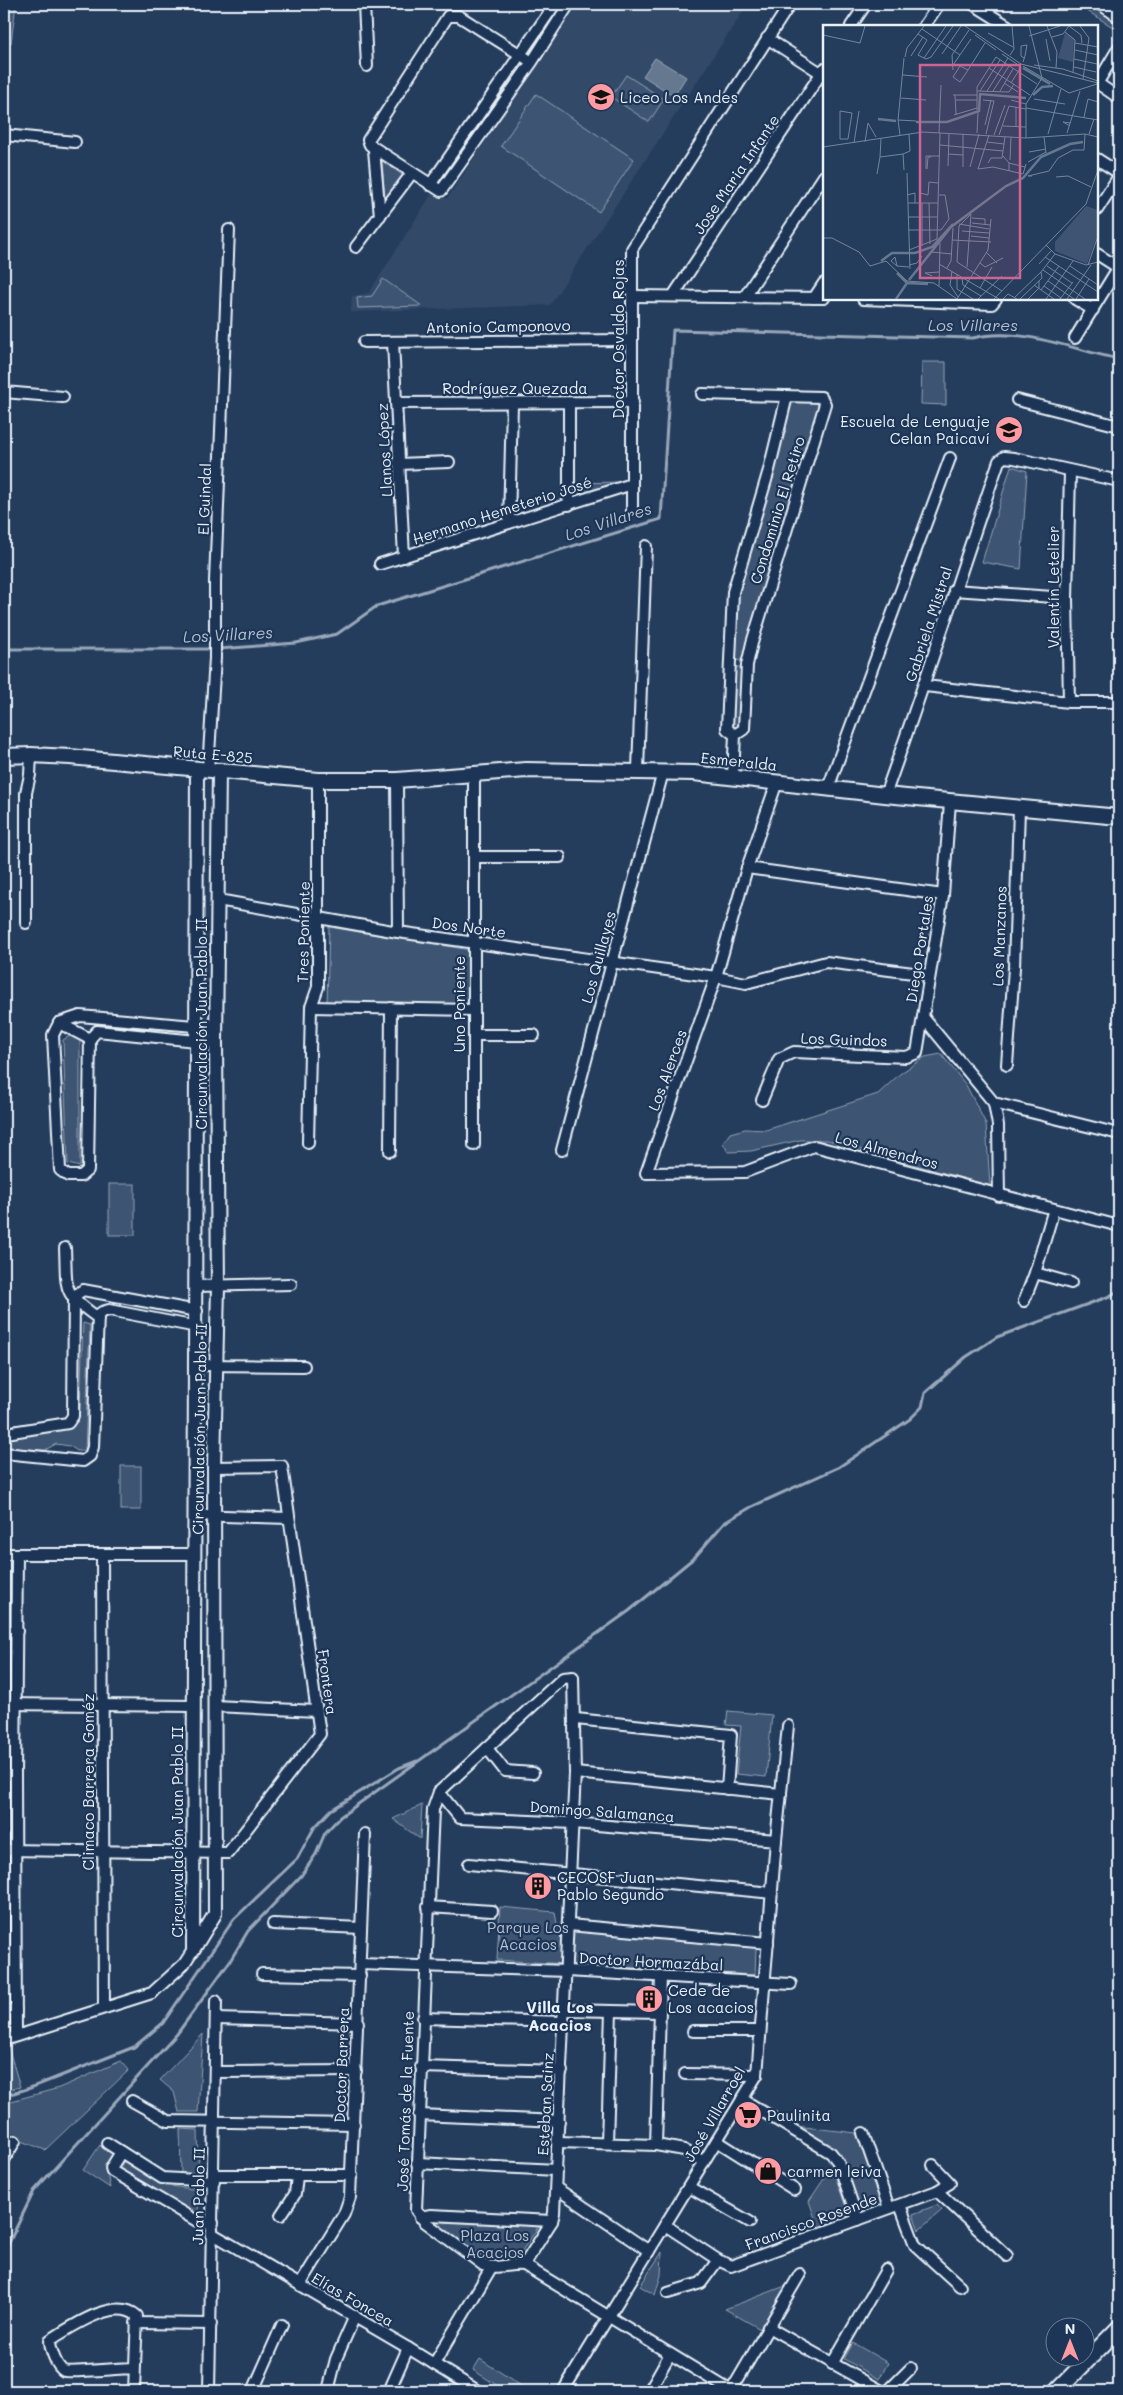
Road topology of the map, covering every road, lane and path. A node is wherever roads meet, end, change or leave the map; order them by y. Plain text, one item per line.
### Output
1 (364, 4) edge
2 (554, 4) edge
3 (790, 4) edge
4 (866, 4) edge
5 (939, 4) edge
6 (972, 4) edge
7 (1100, 4) edge
8 (566, 8) edge
9 (1119, 17) edge
10 (996, 23) edge
11 (852, 25) edge
12 (925, 25) edge
13 (768, 38) junction
14 (1119, 47) edge
15 (521, 55) junction
16 (532, 62) junction
17 (367, 66) dead end
18 (823, 72) edge
19 (1098, 82) edge
20 (1098, 85) edge
21 (1119, 98) edge
22 (4, 135) edge
23 (75, 142) dead end
24 (374, 150) junction
25 (1098, 160) edge
26 (412, 173) junction
27 (1119, 174) edge
28 (823, 178) edge
29 (430, 185) junction
30 (1098, 208) edge
31 (380, 216) junction
32 (229, 230) dead end
33 (356, 247) dead end
34 (1098, 255) edge
35 (1119, 268) edge
36 (633, 296) junction
37 (673, 296) junction
38 (745, 296) junction
39 (819, 298) edge
40 (906, 300) edge
41 (995, 300) edge
42 (1077, 300) edge
43 (1093, 310) junction
44 (1075, 338) dead end
45 (632, 340) junction
46 (364, 342) dead end
47 (394, 342) junction
48 (4, 392) edge
49 (702, 394) dead end
50 (787, 396) junction
51 (62, 397) dead end
52 (1017, 400) dead end
53 (633, 402) junction
54 (396, 403) junction
55 (569, 403) junction
56 (512, 404) junction
57 (1119, 426) edge
58 (950, 458) dead end
59 (449, 462) dead end
60 (399, 464) junction
61 (1070, 472) junction
62 (1119, 481) edge
63 (632, 484) junction
64 (569, 505) junction
65 (632, 510) dead end
66 (509, 523) junction
67 (646, 546) dead end
68 (404, 557) junction
69 (380, 564) dead end
70 (954, 590) junction
71 (1067, 598) junction
72 (729, 665) junction
73 (747, 665) junction
74 (925, 686) junction
75 (1068, 702) junction
76 (1119, 702) edge
77 (735, 735) junction
78 (31, 755) junction
79 (4, 756) edge
80 (208, 770) junction
81 (638, 770) junction
82 (663, 772) junction
83 (474, 774) junction
84 (733, 776) junction
85 (318, 780) junction
86 (353, 780) joint
87 (397, 780) junction
88 (777, 782) junction
89 (828, 788) junction
90 (885, 795) junction
91 (950, 802) junction
92 (1019, 808) junction
93 (1119, 817) edge
94 (475, 857) junction
95 (560, 857) dead end
96 (747, 868) junction
97 (943, 895) junction
98 (218, 900) junction
99 (319, 918) junction
100 (26, 923) dead end
101 (398, 932) junction
102 (474, 943) junction
103 (613, 963) junction
104 (929, 975) junction
105 (716, 976) junction
106 (310, 1007) junction
107 (391, 1008) junction
108 (474, 1010) junction
109 (923, 1017) junction
110 (59, 1023) junction
111 (197, 1027) junction
112 (217, 1028) junction
113 (474, 1035) junction
114 (534, 1035) dead end
115 (90, 1039) junction
116 (197, 1042) junction
117 (216, 1043) junction
118 (1007, 1065) dead end
119 (762, 1100) dead end
120 (994, 1103) junction
121 (1119, 1134) edge
122 (308, 1143) dead end
123 (474, 1145) dead end
124 (562, 1150) dead end
125 (390, 1151) dead end
126 (646, 1173) joint
127 (999, 1196) junction
128 (1054, 1210) junction
129 (1119, 1226) edge
130 (65, 1248) dead end
131 (1035, 1273) junction
132 (1071, 1283) dead end
133 (291, 1284) dead end
134 (197, 1286) junction
135 (218, 1286) junction
136 (74, 1301) junction
137 (1024, 1301) dead end
138 (197, 1311) junction
139 (98, 1318) junction
140 (196, 1327) junction
141 (196, 1365) junction
142 (216, 1366) junction
143 (304, 1366) dead end
144 (4, 1438) edge
145 (4, 1453) edge
146 (214, 1467) junction
147 (194, 1515) junction
148 (214, 1516) junction
149 (289, 1518) junction
150 (4, 1554) edge
151 (194, 1554) junction
152 (17, 1555) junction
153 (102, 1555) junction
154 (4, 1631) edge
155 (18, 1631) junction
156 (4, 1704) edge
157 (16, 1704) junction
158 (102, 1705) junction
159 (193, 1706) junction
160 (214, 1706) junction
161 (317, 1711) junction
162 (576, 1719) junction
163 (788, 1726) dead end
164 (487, 1748) junction
165 (575, 1773) junction
166 (533, 1774) dead end
167 (4, 1775) edge
168 (15, 1775) junction
169 (727, 1789) junction
170 (439, 1792) junction
171 (781, 1794) junction
172 (573, 1823) junction
173 (365, 1834) dead end
174 (776, 1840) junction
175 (4, 1850) edge
176 (15, 1850) junction
177 (104, 1851) junction
178 (197, 1852) junction
179 (214, 1853) junction
180 (468, 1864) dead end
181 (571, 1873) junction
182 (772, 1893) junction
183 (428, 1907) junction
184 (492, 1911) dead end
185 (273, 1924) dead end
186 (569, 1925) junction
187 (4, 1928) edge
188 (15, 1928) junction
189 (361, 1928) junction
190 (768, 1943) junction
191 (193, 1950) junction
192 (360, 1964) junction
193 (426, 1967) junction
194 (567, 1971) junction
195 (262, 1974) dead end
196 (360, 1976) junction
197 (661, 1976) junction
198 (766, 1982) junction
199 (791, 1984) dead end
200 (216, 2001) dead end
201 (104, 2008) junction
202 (4, 2010) edge
203 (16, 2010) junction
204 (565, 2010) junction
205 (611, 2011) junction
206 (659, 2012) junction
207 (424, 2018) junction
208 (216, 2019) junction
209 (564, 2022) junction
210 (358, 2023) junction
211 (693, 2031) dead end
212 (760, 2031) junction
213 (16, 2036) junction
214 (4, 2040) edge
215 (422, 2066) junction
216 (356, 2071) junction
217 (562, 2071) junction
218 (215, 2072) junction
219 (685, 2074) dead end
220 (758, 2075) junction
221 (742, 2099) junction
222 (132, 2101) dead end
223 (419, 2115) junction
224 (215, 2121) junction
225 (559, 2121) junction
226 (354, 2124) junction
227 (863, 2133) dead end
228 (717, 2140) junction
229 (16, 2141) dead end
230 (558, 2142) junction
231 (106, 2143) dead end
232 (607, 2143) junction
233 (656, 2145) junction
234 (121, 2152) junction
235 (4, 2160) edge
236 (704, 2162) junction
237 (417, 2163) junction
238 (933, 2165) dead end
239 (557, 2170) junction
240 (352, 2175) junction
241 (296, 2176) junction
242 (214, 2178) junction
243 (688, 2187) junction
244 (556, 2188) junction
245 (795, 2190) dead end
246 (937, 2191) junction
247 (900, 2205) junction
248 (889, 2208) junction
249 (281, 2215) dead end
250 (420, 2217) junction
251 (552, 2220) junction
252 (858, 2220) junction
253 (213, 2222) junction
254 (750, 2222) dead end
255 (665, 2226) junction
256 (212, 2234) junction
257 (649, 2251) junction
258 (1007, 2256) dead end
259 (718, 2260) junction
260 (524, 2265) junction
261 (491, 2268) junction
262 (886, 2270) dead end
263 (800, 2274) dead end
264 (300, 2285) junction
265 (960, 2286) dead end
266 (668, 2293) dead end
267 (354, 2316) junction
268 (609, 2317) junction
269 (136, 2323) junction
270 (210, 2324) junction
271 (282, 2325) dead end
272 (768, 2328) junction
273 (1119, 2328) edge
274 (408, 2348) junction
275 (670, 2354) junction
276 (434, 2364) junction
277 (832, 2364) junction
278 (135, 2368) junction
279 (911, 2368) dead end
280 (472, 2390) edge
281 (134, 2391) edge
282 (209, 2391) edge
283 (252, 2391) edge
284 (328, 2391) edge
285 (389, 2391) edge
286 (563, 2391) edge
287 (649, 2391) edge
288 (731, 2391) edge
289 (882, 2391) edge
290 (888, 2391) edge
291 (1057, 2391) edge

1 - 17 street
2 - 8 street
2 - 15 street
3 - 13 street, Doctor Osvaldo Rojas
4 - 11 street
5 - 12 street
6 - 10 street
7 - 9 street
8 - 16 street
13 - 18 street
13 - 36 street, Doctor Osvaldo Rojas
14 - 19 street
15 - 16 street
15 - 24 street
15 - 29 street
16 - 29 street
18 - 37 street, Jose Maria Infante
20 - 21 street
22 - 23 street
24 - 26 street
24 - 31 street
25 - 27 street
26 - 29 street
26 - 31 street
27 - 30 street
28 - 38 street
31 - 33 street
32 - 80 street, El Guindal
34 - 35 street
35 - 43 street
36 - 37 street
36 - 45 street, Doctor Osvaldo Rojas
37 - 38 street
38 - 39 street
40 - 41 street
42 - 43 street
43 - 44 street
45 - 47 street, Antonio Camponovo
45 - 53 street, Doctor Osvaldo Rojas
46 - 47 street, Antonio Camponovo
47 - 54 street, Llanos López
48 - 51 street
49 - 50 street, Condominio El Retiro
50 - 72 street, Condominio El Retiro
50 - 73 street, Condominio El Retiro
52 - 57 street
53 - 55 street, Rodríguez Quezada
53 - 63 street, Doctor Osvaldo Rojas
54 - 56 street, Rodríguez Quezada
54 - 60 street, Llanos López
55 - 56 street, Rodríguez Quezada
55 - 64 street
56 - 66 street
58 - 89 street
59 - 60 street
60 - 68 street, Llanos López
61 - 62 street
61 - 70 street, Gabriela Mistral
61 - 71 street, Valentín Letelier
63 - 64 street, Hermano Hemeterio José
63 - 65 street, Doctor Osvaldo Rojas
64 - 66 street, Hermano Hemeterio José
66 - 68 street, Hermano Hemeterio José
67 - 81 street
68 - 69 street, Hermano Hemeterio José
70 - 71 street
70 - 74 street, Gabriela Mistral
71 - 75 street, Valentín Letelier
72 - 73 street
72 - 77 street, Condominio El Retiro
73 - 77 street, Condominio El Retiro
74 - 75 street
74 - 90 street, Gabriela Mistral
75 - 76 street
77 - 84 street, Condominio El Retiro
78 - 79 main road
78 - 80 main road, Ruta E-825
78 - 100 street
80 - 85 main road, Ruta E-825
80 - 98 street, Circunvalación Juan Pablo II
80 - 111 street, Circunvalación Juan Pablo II
81 - 82 main road, Esmeralda
81 - 83 main road, Esmeralda
82 - 84 main road, Esmeralda
82 - 103 street, Los Quillayes
83 - 87 main road, Esmeralda
83 - 94 street, Uno Poniente
84 - 88 main road, Esmeralda
85 - 86 main road, Ruta E-825
85 - 99 street, Tres Poniente
86 - 87 main road, Esmeralda
87 - 101 street
88 - 89 main road, Esmeralda
88 - 96 street, Los Alerces
89 - 90 main road, Esmeralda
90 - 91 main road, Esmeralda
91 - 92 main road, Esmeralda
91 - 97 street, Diego Portales
92 - 93 main road, Esmeralda
92 - 118 street, Los Manzanos
94 - 95 street
94 - 102 street, Uno Poniente
96 - 97 street
96 - 105 street, Los Alerces
97 - 104 street, Diego Portales
98 - 99 street, Dos Norte
98 - 112 street, Circunvalación Juan Pablo II
99 - 101 street, Dos Norte
99 - 106 street, Tres Poniente
101 - 102 street, Dos Norte
102 - 103 street, Dos Norte
102 - 108 street, Uno Poniente
103 - 105 street, Dos Norte
103 - 124 street, Los Quillayes
104 - 105 street
104 - 109 street, Diego Portales
105 - 126 street, Los Alerces
106 - 107 street
106 - 122 street, Tres Poniente
107 - 108 street
107 - 125 street
108 - 113 street, Uno Poniente
109 - 119 street, Los Guindos
109 - 120 street, Diego Portales
110 - 111 street
110 - 115 street
110 - 115 street
111 - 112 street
111 - 116 street, Circunvalación Juan Pablo II
112 - 117 street, Circunvalación Juan Pablo II
113 - 114 street
113 - 123 street, Uno Poniente
115 - 116 street
116 - 117 street
116 - 134 street, Circunvalación Juan Pablo II
117 - 135 street, Circunvalación Juan Pablo II
120 - 121 street
120 - 127 street
126 - 127 street, Los Almendros
127 - 128 street, Los Almendros
128 - 129 street, Los Almendros
128 - 131 street
130 - 136 street
131 - 132 street
131 - 137 street
133 - 135 street
134 - 135 street
134 - 138 street, Circunvalación Juan Pablo II
135 - 142 street, Circunvalación Juan Pablo II
136 - 138 street
136 - 139 street
136 - 144 street
138 - 140 street, Circunvalación Juan Pablo II
139 - 140 street
139 - 145 street
140 - 141 street, Circunvalación Juan Pablo II
141 - 142 street
141 - 147 street, Circunvalación Juan Pablo II
142 - 143 street
142 - 146 street, Circunvalación Juan Pablo II
146 - 148 street, Circunvalación Juan Pablo II
146 - 149 street, Frontera
147 - 148 street
147 - 151 street, Circunvalación Juan Pablo II
148 - 149 street
148 - 160 street, Circunvalación Juan Pablo II
149 - 161 street, Frontera
150 - 152 street
151 - 153 street
151 - 159 street, Circunvalación Juan Pablo II
152 - 153 street
152 - 155 street
153 - 158 street, Climaco Barrera Goméz
154 - 155 street
155 - 157 street
156 - 157 street
157 - 158 street
157 - 168 street
158 - 159 street
158 - 177 street, Climaco Barrera Goméz
159 - 178 street, Circunvalación Juan Pablo II
160 - 161 street
160 - 179 street, Circunvalación Juan Pablo II
161 - 179 street, Frontera
162 - 164 street, Esteban Sainz
162 - 165 street, Esteban Sainz
162 - 169 street
163 - 171 street, José Villarroel
164 - 166 street
164 - 170 street
165 - 169 street
165 - 172 street, Esteban Sainz
167 - 168 street
168 - 176 street
169 - 171 street
170 - 172 street, Domingo Salamanca
170 - 183 street, José Tomás de la Fuente
171 - 174 street, José Villarroel
172 - 174 street, Domingo Salamanca
172 - 181 street, Esteban Sainz
173 - 189 street, Doctor Barrera
174 - 182 street, José Villarroel
175 - 176 street, Frontera
176 - 177 street, Frontera
176 - 188 street
177 - 178 street, Frontera
177 - 201 street, Climaco Barrera Goméz
178 - 179 street, Frontera
178 - 191 street, Circunvalación Juan Pablo II
179 - 191 street, Circunvalación Juan Pablo II
180 - 181 street
181 - 182 street
181 - 186 street, Esteban Sainz
182 - 190 street, José Villarroel
183 - 184 street
183 - 193 street, José Tomás de la Fuente
185 - 189 street
186 - 190 street
186 - 194 street, Esteban Sainz
187 - 188 street
188 - 203 street
189 - 192 street, Doctor Barrera
190 - 198 street, José Villarroel
191 - 201 street
192 - 193 street, Doctor Hormazábal
192 - 196 street, Doctor Barrera
193 - 194 street, Doctor Hormazábal
193 - 207 street, José Tomás de la Fuente
194 - 197 street, Doctor Hormazábal
194 - 204 street, Esteban Sainz
195 - 196 street
196 - 210 street, Doctor Barrera
197 - 198 street, Doctor Hormazábal
197 - 206 street
198 - 199 street, Doctor Hormazábal
198 - 212 street, José Villarroel
200 - 208 street, Juan Pablo II
201 - 213 street
202 - 203 street
203 - 213 street
204 - 205 street
204 - 209 street, Esteban Sainz
205 - 206 street
205 - 232 street
206 - 233 street
207 - 209 street
207 - 215 street, José Tomás de la Fuente
208 - 210 street
208 - 218 street, Juan Pablo II
209 - 217 street, Esteban Sainz
210 - 216 street, Doctor Barrera
211 - 212 street
212 - 220 street, José Villarroel
213 - 214 street
215 - 217 street
215 - 223 street, José Tomás de la Fuente
216 - 218 street
216 - 226 street, Doctor Barrera
217 - 225 street, Esteban Sainz
218 - 224 street, Juan Pablo II
219 - 220 street
220 - 221 street, José Villarroel
221 - 228 street, José Villarroel
221 - 252 street
222 - 224 street
223 - 225 street
223 - 237 street, José Tomás de la Fuente
224 - 226 street
224 - 242 street, Juan Pablo II
225 - 230 street, Esteban Sainz
226 - 240 street, Doctor Barrera
227 - 248 street
228 - 236 street, José Villarroel
228 - 245 street
229 - 235 street
230 - 232 street
230 - 239 street, Esteban Sainz
231 - 234 street
232 - 233 street
233 - 236 street
234 - 242 street
234 - 253 street
236 - 243 street, José Villarroel
237 - 239 street
237 - 250 street, José Tomás de la Fuente
238 - 246 street
239 - 244 street, Esteban Sainz
240 - 241 street
240 - 264 street, Doctor Barrera
241 - 242 street
241 - 249 street
242 - 253 street, Juan Pablo II
243 - 254 street
243 - 255 street, José Villarroel
244 - 251 street, Esteban Sainz
244 - 257 street
246 - 247 street, Francisco Rosende
246 - 258 street
247 - 248 street, Francisco Rosende
247 - 265 street
248 - 252 street, Francisco Rosende
250 - 251 street
250 - 261 street
251 - 260 street, Esteban Sainz
252 - 259 street, Francisco Rosende
253 - 256 street, Juan Pablo II
255 - 257 street, José Villarroel
255 - 259 street, Francisco Rosende
256 - 264 street, Elías Foncea
256 - 270 street, Juan Pablo II
257 - 268 street, José Villarroel
259 - 266 street
260 - 261 street
260 - 268 street
261 - 276 street
262 - 277 street
263 - 272 street
264 - 267 street, Elías Foncea
267 - 274 street, Elías Foncea
267 - 284 street
268 - 275 street
268 - 286 street, José Villarroel
269 - 270 street
269 - 278 street
269 - 278 street
270 - 282 street, Juan Pablo II
271 - 283 street
272 - 277 street
272 - 288 street
273 - 291 main road
274 - 276 street, Elías Foncea
274 - 285 street
275 - 287 street
275 - 288 street
276 - 280 street, Elías Foncea
277 - 289 street
278 - 281 street
279 - 290 street

